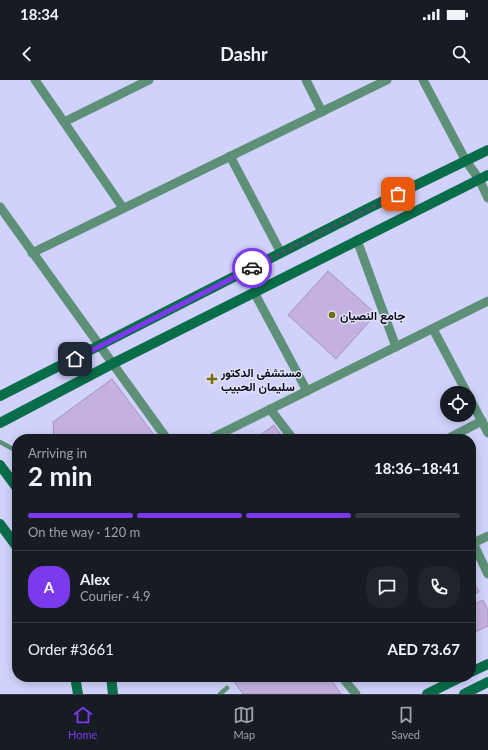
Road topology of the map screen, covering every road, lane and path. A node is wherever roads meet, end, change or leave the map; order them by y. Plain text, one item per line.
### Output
1 (35, 80) edge
2 (149, 80) edge
3 (306, 80) edge
4 (387, 80) edge
5 (423, 80) edge
6 (322, 112) junction
7 (64, 122) junction
8 (488, 150) edge
9 (230, 156) junction
10 (466, 161) junction
11 (483, 177) edge
12 (488, 198) edge
13 (0, 207) edge
14 (123, 208) junction
15 (357, 240) junction
16 (32, 253) junction
17 (281, 253) junction
18 (254, 292) junction
19 (488, 302) edge
20 (433, 329) junction
21 (99, 347) junction
22 (396, 347) junction
23 (112, 364) junction
24 (463, 386) edge
25 (307, 391) junction
26 (0, 396) edge
27 (270, 409) junction
28 (476, 410) edge
29 (482, 421) junction
30 (0, 423) edge
31 (488, 433) edge
32 (163, 434) edge
33 (220, 434) edge
34 (289, 434) edge
35 (457, 434) edge
36 (0, 442) edge
37 (12, 449) edge
38 (0, 466) edge
39 (12, 482) edge
40 (0, 524) edge
41 (488, 536) edge
42 (12, 540) edge
43 (476, 542) edge
44 (476, 552) edge
45 (488, 574) edge
46 (488, 664) edge
47 (476, 670) edge
48 (76, 682) edge
49 (114, 682) edge
50 (346, 682) edge
51 (451, 682) edge
52 (488, 682) edge
53 (227, 688) dead end
54 (78, 694) edge
55 (113, 694) edge
56 (220, 694) edge
57 (356, 694) edge
58 (427, 694) edge
59 (464, 694) edge

1 - 7 street
2 - 7 street
3 - 6 street
4 - 6 street
5 - 10 street
6 - 9 street
7 - 14 street
8 - 10 street
9 - 14 street
9 - 17 street
10 - 11 street
10 - 17 street
11 - 12 street
11 - 15 street
13 - 16 street
14 - 16 street
15 - 18 street
15 - 22 street
16 - 21 street
17 - 21 street
18 - 23 street
18 - 25 street
19 - 20 street
20 - 22 street
20 - 24 street
21 - 23 street
21 - 26 street
22 - 25 street
23 - 30 street
23 - 32 street
25 - 27 street
27 - 33 street
27 - 34 street
28 - 29 street
29 - 31 street
29 - 35 street
36 - 37 lane
38 - 39 street
40 - 42 street
41 - 43 street
44 - 45 street
46 - 47 street
48 - 54 street
49 - 55 street
50 - 57 street
51 - 58 street
52 - 59 street
53 - 56 lane

